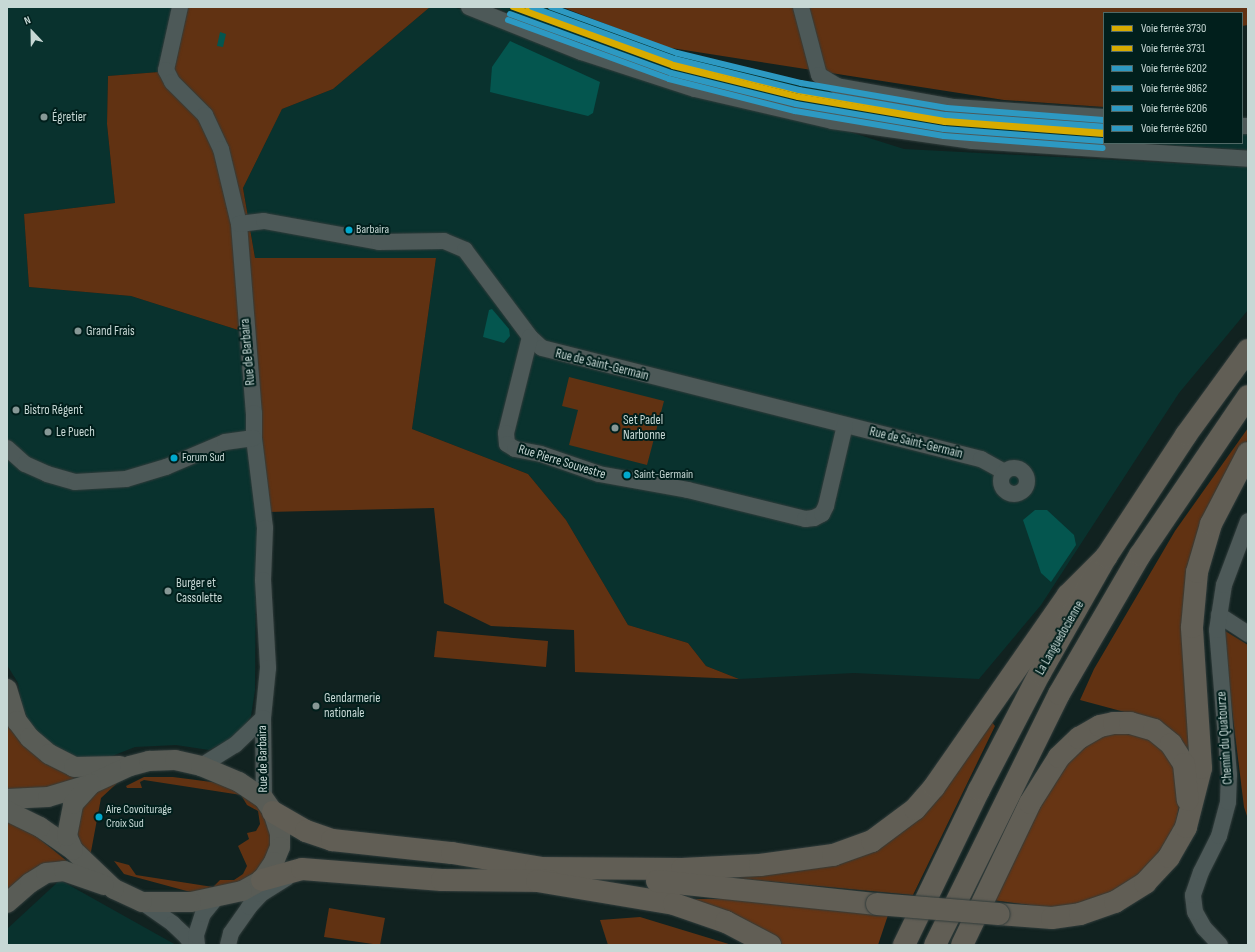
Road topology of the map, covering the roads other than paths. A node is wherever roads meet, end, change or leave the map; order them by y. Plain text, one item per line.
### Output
1 (180, 7) edge
2 (469, 7) edge
3 (801, 7) edge
4 (1103, 117) edge
5 (1248, 159) edge
6 (239, 224) junction
7 (530, 337) junction
8 (1248, 350) edge
9 (1248, 396) edge
10 (845, 425) junction
11 (254, 438) junction
12 (7, 448) edge
13 (1248, 453) edge
14 (1004, 472) dead end
15 (1248, 521) edge
16 (1106, 557) junction
17 (1219, 615) junction
18 (1248, 634) edge
19 (7, 689) edge
20 (263, 718) junction
21 (130, 766) junction
22 (201, 766) junction
23 (91, 784) junction
24 (7, 799) edge
25 (268, 806) junction
26 (7, 811) edge
27 (1186, 827) junction
28 (73, 850) junction
29 (302, 869) junction
30 (536, 874) junction
31 (262, 880) junction
32 (114, 889) junction
33 (216, 898) junction
34 (142, 902) junction
35 (7, 903) edge
36 (192, 945) edge
37 (197, 945) edge
38 (228, 945) edge
39 (770, 945) edge
40 (904, 945) edge
41 (935, 945) edge
42 (962, 945) edge
43 (1220, 945) edge

1 - 6 street, Rue de Barbaira
2 - 5 street
3 - 4 street
6 - 7 street, Rue de Saint-Germain
6 - 11 street, Rue de Barbaira
7 - 10 street, Rue de Saint-Germain
7 - 10 street, Rue Pierre Souvestre
8 - 16 highway, La Languedocienne
9 - 41 highway
10 - 14 street, Rue de Saint-Germain
11 - 12 street
11 - 20 street, Rue de Barbaira
13 - 27 highway
15 - 17 street, Chemin du Quatourze
16 - 30 highway
16 - 40 highway, La Languedocienne
17 - 18 street
17 - 43 street, Chemin du Quatourze
19 - 21 main road
20 - 22 street, Rue de Barbaira
20 - 25 street, Rue de Barbaira
21 - 22 main road
21 - 23 main road
22 - 25 main road
23 - 24 main road
23 - 28 main road
25 - 30 highway
25 - 31 main road
26 - 28 main road
27 - 30 highway, bridge
27 - 42 highway
28 - 32 main road
29 - 30 highway
29 - 31 highway
29 - 38 street
30 - 39 highway
31 - 33 main road
32 - 34 main road
32 - 35 main road
33 - 34 main road
33 - 37 street
34 - 36 street

